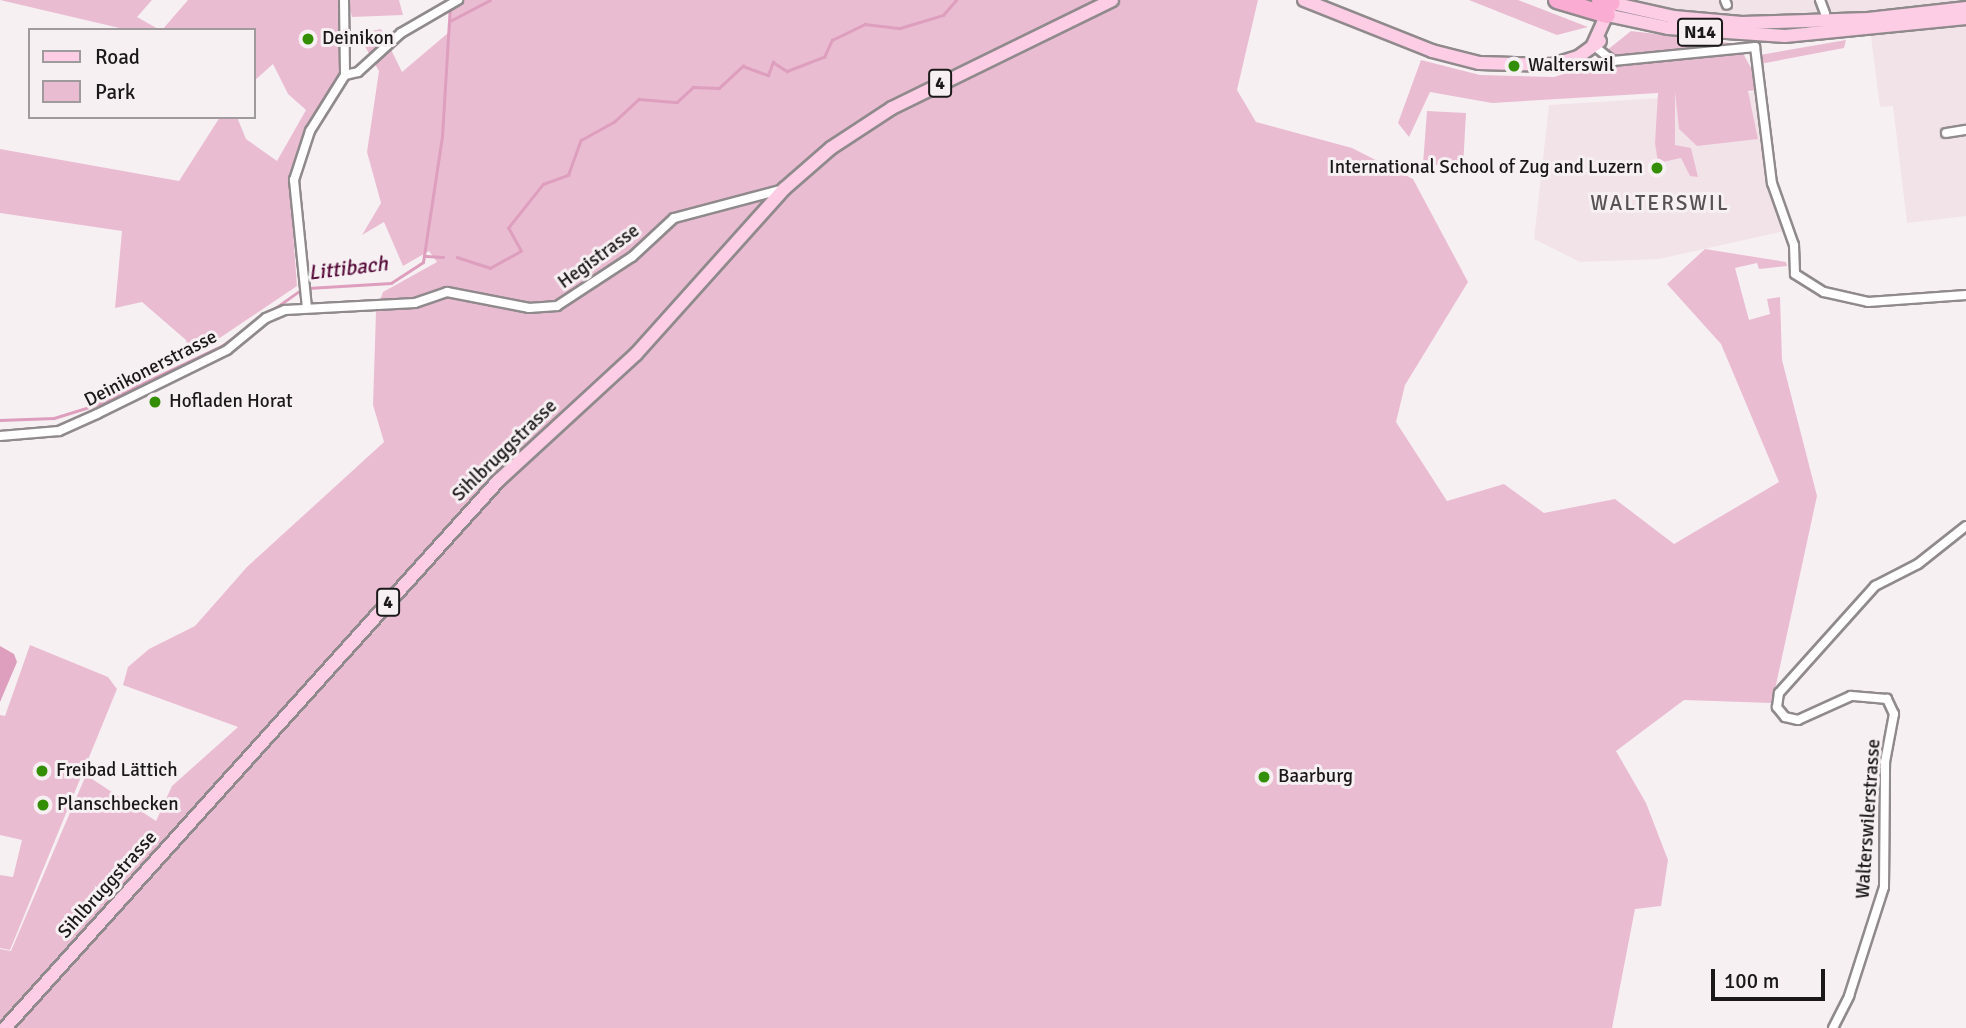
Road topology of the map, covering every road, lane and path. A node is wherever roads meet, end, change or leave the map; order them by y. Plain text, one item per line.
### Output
1 (344, 0) edge
2 (1111, 0) edge
3 (1304, 0) edge
4 (1557, 0) edge
5 (1820, 0) edge
6 (457, 1) edge
7 (1613, 6) edge
8 (1966, 8) edge
9 (1825, 13) dead end
10 (1966, 18) edge
11 (1593, 45) junction
12 (345, 75) junction
13 (1966, 130) edge
14 (1946, 133) dead end
15 (784, 189) junction
16 (1966, 295) edge
17 (307, 308) junction
18 (0, 436) edge
19 (1966, 526) edge
20 (5, 1028) edge
21 (1833, 1028) edge

1 - 12 street
2 - 15 main road, Sihlbruggstrasse / 4
3 - 11 main road
4 - 7 highway
5 - 9 street
6 - 12 street
7 - 8 main road, N14
7 - 10 main road, N14
7 - 11 main road
11 - 16 street
12 - 17 street
13 - 14 street
15 - 17 street, Hegistrasse
15 - 20 main road, Sihlbruggstrasse / 4
17 - 18 street, Deinikonerstrasse
19 - 21 street, Walterswilerstrasse

